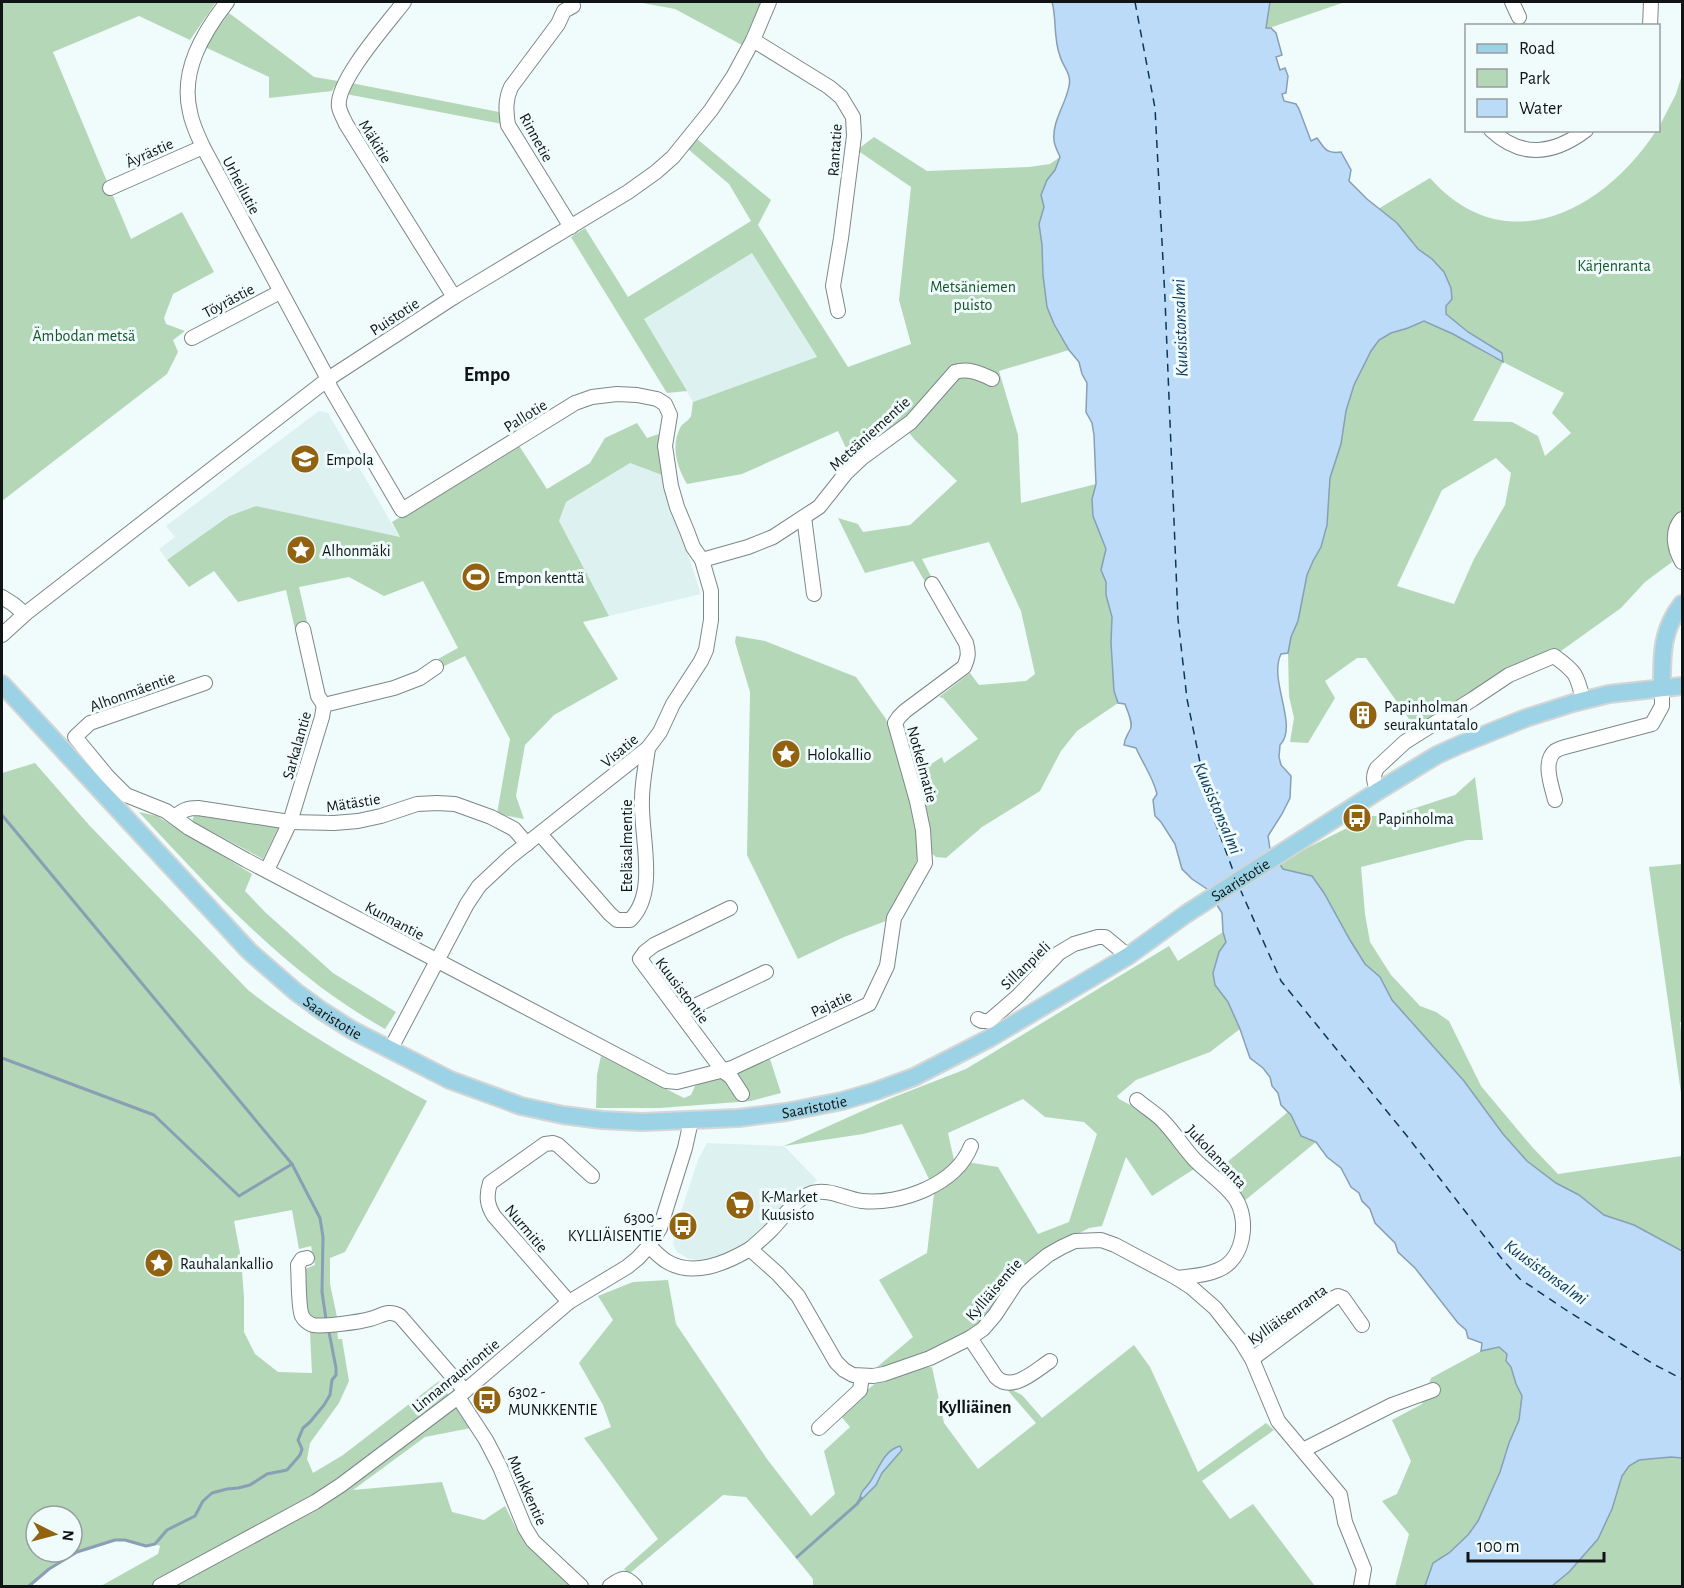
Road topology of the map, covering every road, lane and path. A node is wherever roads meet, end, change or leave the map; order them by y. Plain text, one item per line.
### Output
1 (227, 2) edge
2 (404, 2) edge
3 (769, 2) edge
4 (1512, 2) edge
5 (1651, 2) edge
6 (573, 6) dead end
7 (1519, 17) dead end
8 (1650, 24) edge
9 (753, 40) junction
10 (1494, 132) edge
11 (1583, 132) edge
12 (203, 147) junction
13 (110, 188) dead end
14 (571, 226) junction
15 (280, 292) junction
16 (454, 297) junction
17 (838, 310) dead end
18 (192, 338) dead end
19 (328, 379) junction
20 (992, 379) dead end
21 (670, 415) joint
22 (402, 510) joint
23 (804, 517) junction
24 (1683, 519) edge
25 (702, 560) junction
26 (1683, 562) edge
27 (932, 584) dead end
28 (814, 594) dead end
29 (2, 597) edge
30 (1683, 604) edge
31 (25, 614) junction
32 (303, 629) dead end
33 (2, 636) edge
34 (436, 667) dead end
35 (205, 683) dead end
36 (2, 684) edge
37 (1683, 686) edge
38 (1662, 688) junction
39 (1583, 700) junction
40 (324, 705) junction
41 (75, 737) joint
42 (648, 748) junction
43 (1377, 791) junction
44 (1555, 800) dead end
45 (175, 817) junction
46 (290, 822) junction
47 (540, 834) junction
48 (527, 844) junction
49 (925, 853) joint
50 (267, 870) junction
51 (730, 908) dead end
52 (1128, 956) junction
53 (436, 960) junction
54 (766, 972) dead end
55 (680, 1013) junction
56 (978, 1019) dead end
57 (390, 1050) junction
58 (723, 1071) junction
59 (742, 1094) dead end
60 (1137, 1100) dead end
61 (691, 1121) junction
62 (970, 1146) dead end
63 (592, 1176) dead end
64 (649, 1246) junction
65 (750, 1249) junction
66 (307, 1258) dead end
67 (1177, 1278) junction
68 (569, 1302) junction
69 (1362, 1324) dead end
70 (970, 1338) junction
71 (1252, 1359) junction
72 (1050, 1361) dead end
73 (862, 1376) junction
74 (1433, 1390) dead end
75 (461, 1394) junction
76 (819, 1428) dead end
77 (1303, 1450) junction
78 (160, 1587) edge
79 (581, 1587) edge
80 (610, 1587) edge
81 (635, 1587) edge
82 (1361, 1587) edge

1 - 12 street, Urheilutie
2 - 16 street, Mäkitie
3 - 9 street, Puistotie
4 - 7 street
5 - 8 street
6 - 14 street, Rinnetie
9 - 14 street, Puistotie
9 - 17 street, Rantatie
10 - 11 street
12 - 13 street, Äyrästie
12 - 15 street, Urheilutie
14 - 16 street, Puistotie
15 - 18 street, Töyrästie
15 - 19 street, Urheilutie
16 - 19 street, Puistotie
19 - 22 street, Urheilutie
19 - 31 street, Puistotie
20 - 23 street, Metsäniementie
21 - 22 street, Pallotie
21 - 25 street, Visatie
23 - 25 street, Metsäniementie
23 - 28 street
24 - 26 street
25 - 42 street, Visatie
27 - 49 street, Notkelmatie
29 - 31 street
30 - 38 main road
31 - 33 street, Puistotie
32 - 40 street
34 - 40 street, Sarkalantie
35 - 41 street, Alhonmäentie
36 - 57 main road, Saaristotie
37 - 38 main road, Saaristotie
38 - 39 main road, Saaristotie
38 - 44 street
39 - 43 main road, Saaristotie
39 - 43 street
40 - 46 street, Sarkalantie
41 - 45 street, Kunnantie
42 - 47 street, Visatie
42 - 47 street, Eteläsalmentie
43 - 52 main road, Saaristotie
45 - 46 street, Mätästie
45 - 50 street, Kunnantie
46 - 48 street, Mätästie
46 - 50 street, Sarkalantie
47 - 48 street, Visatie
48 - 53 street, Visatie
49 - 58 street, Pajatie
50 - 53 street, Kunnantie
51 - 55 street, Kuusistontie
52 - 56 street, Sillanpieli
52 - 61 main road, Saaristotie
53 - 57 street, Visatie
53 - 58 street, Kunnantie
54 - 55 street
55 - 58 street, Kuusistontie
57 - 61 main road, Saaristotie
58 - 59 street, Kuusistontie
60 - 67 street, Jukolanranta
61 - 64 street, Linnanrauniontie
62 - 65 street
63 - 68 street, Nurmitie
64 - 65 street
64 - 68 street, Linnanrauniontie
65 - 73 street
66 - 75 street, Munkkentie
67 - 70 street, Kylliäisentie
67 - 71 street, Kylliäisentie
68 - 75 street, Linnanrauniontie
69 - 71 street, Kylliäisenranta
70 - 72 street
70 - 73 street, Kylliäisentie
71 - 77 street, Kylliäisentie
73 - 76 street
74 - 77 street
75 - 78 street, Linnanrauniontie
75 - 79 street, Munkkentie
77 - 82 street, Kylliäisentie
80 - 81 street

